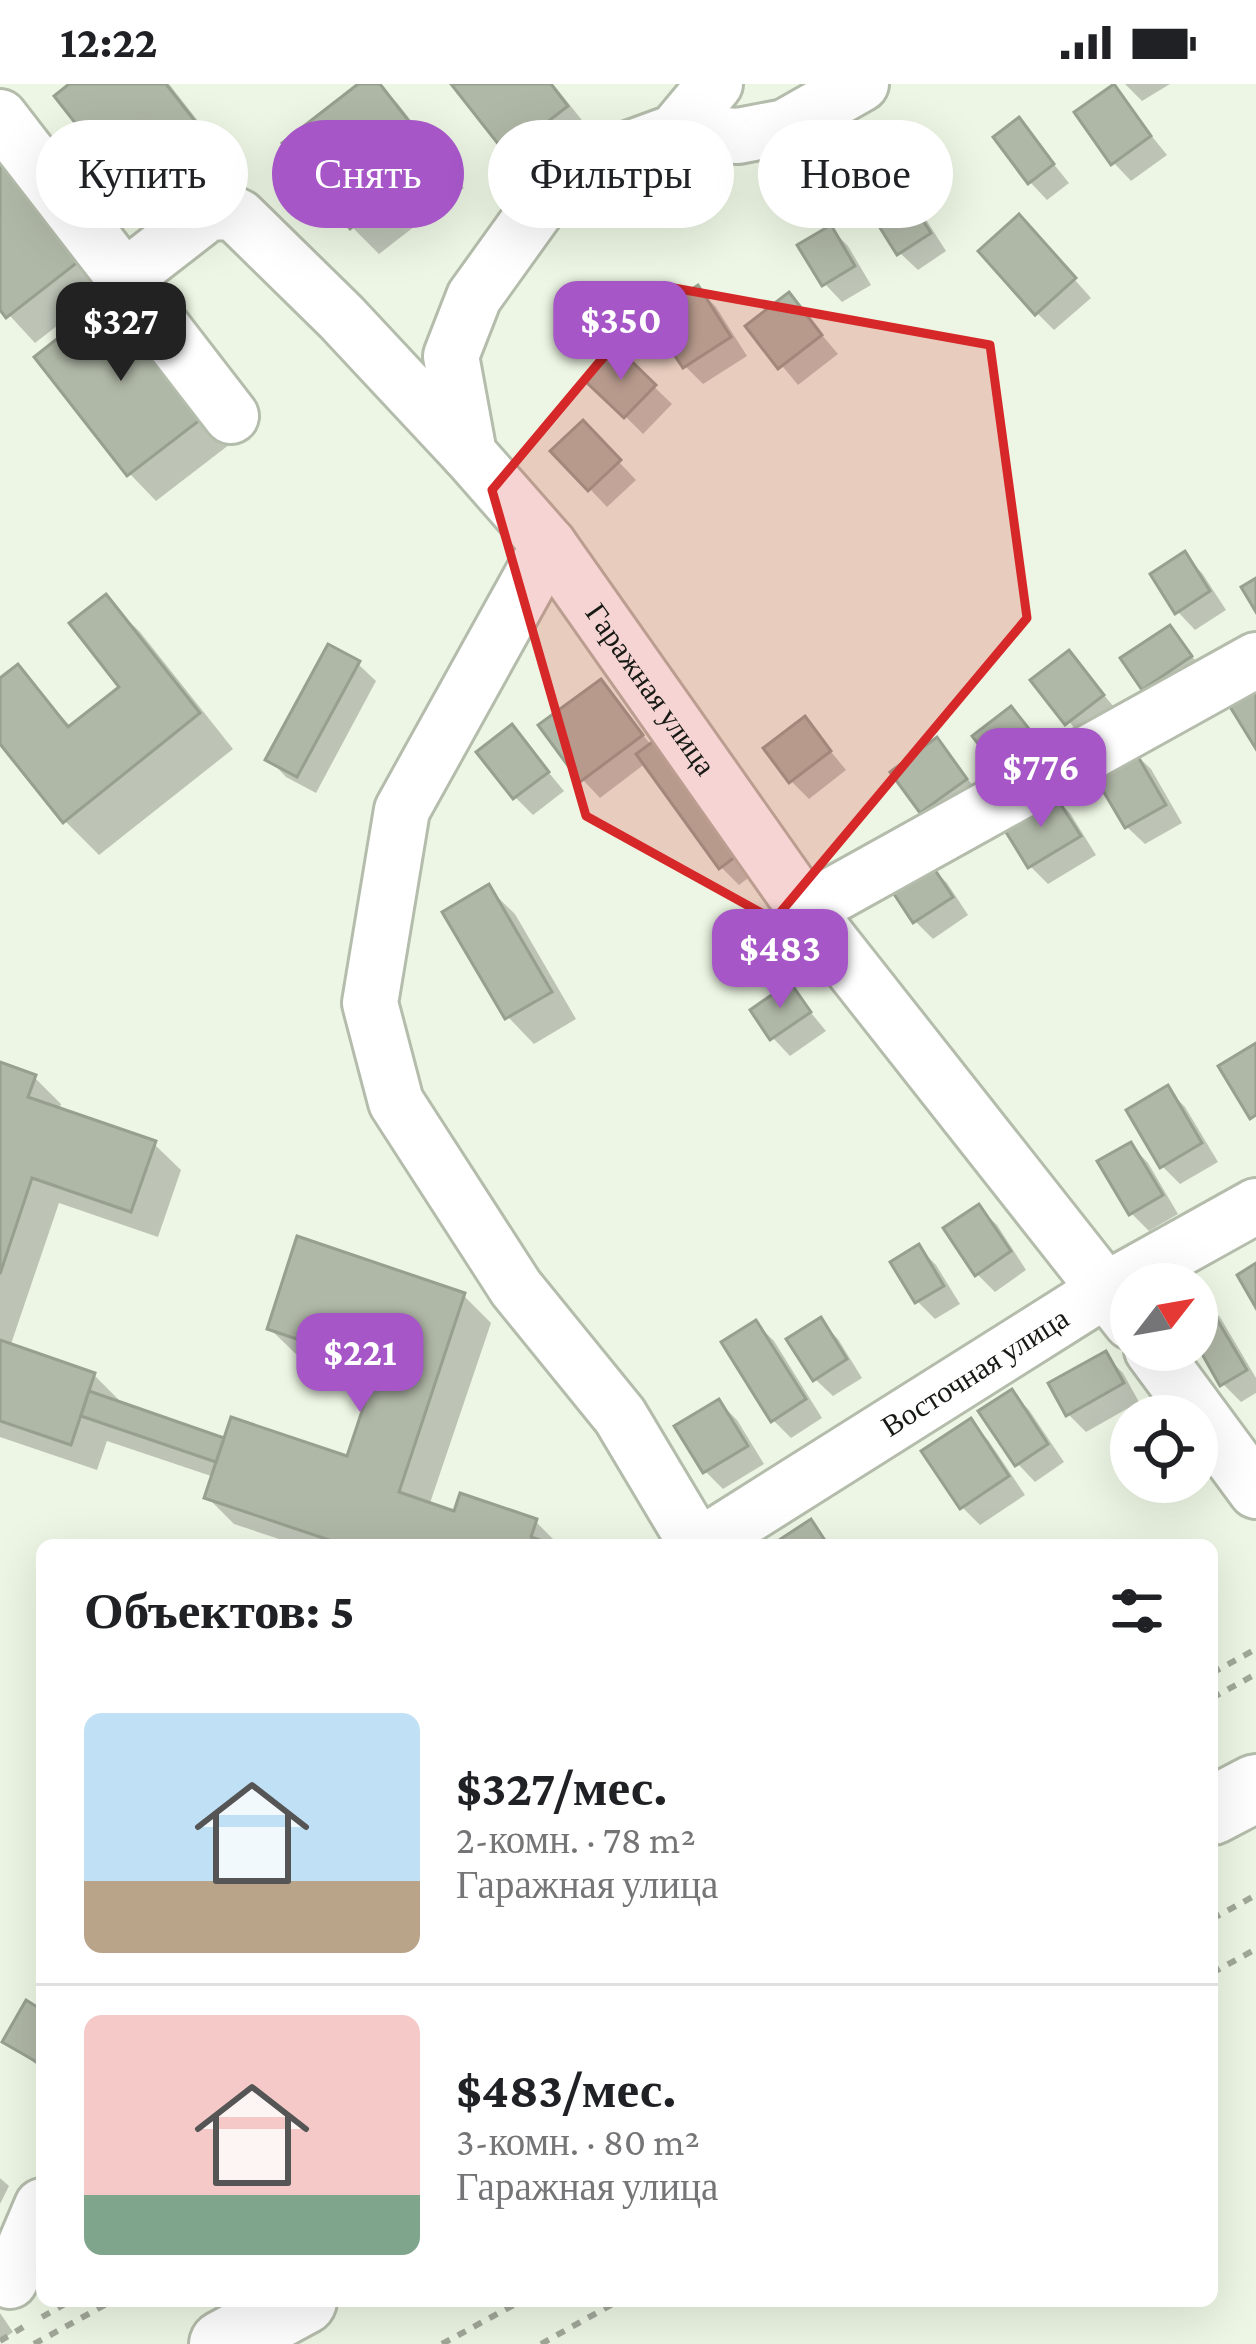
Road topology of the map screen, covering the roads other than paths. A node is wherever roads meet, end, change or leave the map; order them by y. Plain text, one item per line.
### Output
1 (715, 84) edge
2 (861, 84) edge
3 (1, 117) edge
4 (685, 120) edge
5 (734, 136) edge
6 (523, 228) edge
7 (123, 279) junction
8 (231, 416) dead end
9 (469, 454) junction
10 (549, 545) junction
11 (1256, 659) edge
12 (806, 910) junction
13 (1256, 1206) edge
14 (1177, 1263) edge
15 (1110, 1294) edge
16 (1110, 1310) edge
17 (1167, 1371) edge
18 (1256, 1491) edge
19 (695, 1539) edge
20 (710, 1539) edge
21 (1256, 1788) edge
22 (1218, 1808) edge
23 (36, 2220) edge
24 (10, 2281) dead end
25 (292, 2307) edge
26 (223, 2344) edge

1 - 4 street
2 - 5 street
3 - 7 street
6 - 9 street
7 - 8 street
7 - 9 street, Гаражная улица
9 - 10 street, Гаражная улица
10 - 12 street, Гаражная улица
10 - 19 street
11 - 12 street
12 - 15 street, Гаражная улица
13 - 14 street, Восточная улица
16 - 20 street, Восточная улица
17 - 18 street
21 - 22 main road
23 - 24 street
25 - 26 main road

